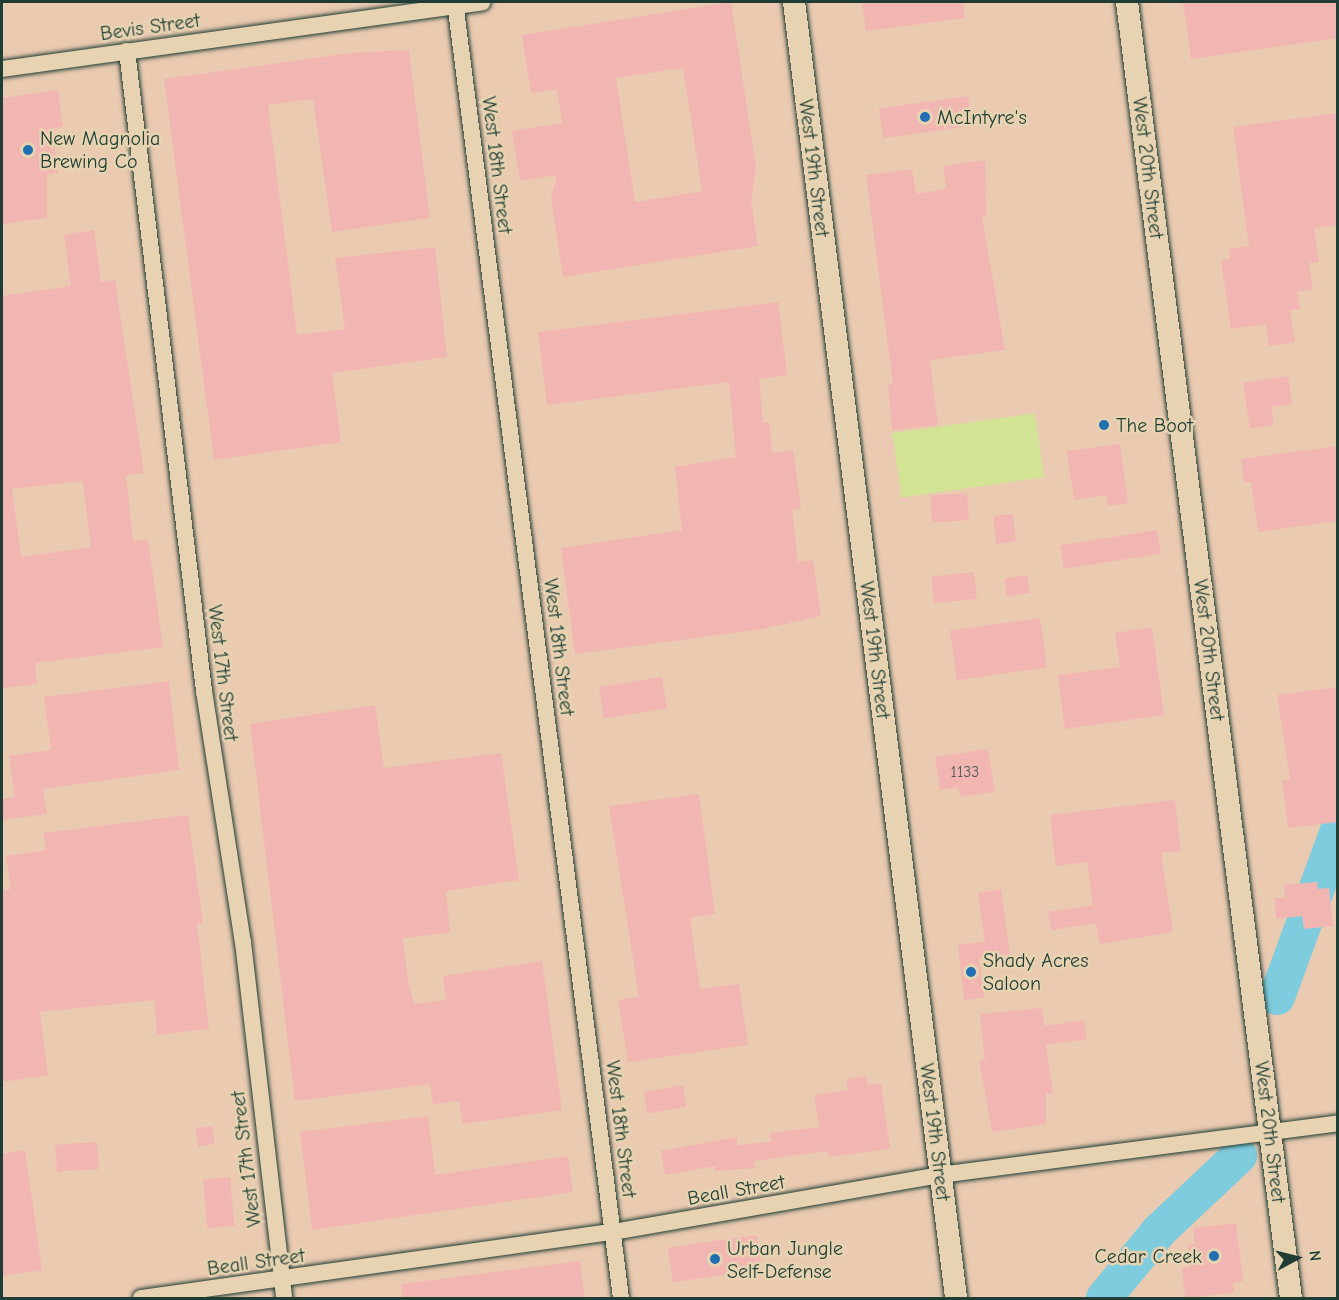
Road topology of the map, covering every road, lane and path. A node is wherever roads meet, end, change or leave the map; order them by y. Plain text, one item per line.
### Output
1 (482, 2) edge
2 (794, 2) edge
3 (1127, 2) edge
4 (455, 3) edge
5 (127, 51) junction
6 (2, 69) edge
7 (1338, 1123) edge
8 (1270, 1133) junction
9 (940, 1175) junction
10 (613, 1232) junction
11 (282, 1279) junction
12 (141, 1299) edge
13 (284, 1299) edge
14 (621, 1299) edge
15 (956, 1299) edge
16 (1291, 1299) edge

1 - 4 street, Bevis Street
2 - 9 street, West 19th Street
3 - 8 street, West 20th Street
4 - 5 street, Bevis Street
4 - 10 street, West 18th Street
5 - 6 street, Bevis Street
5 - 11 street, West 17th Street
7 - 8 street, Beall Street
8 - 9 street, Beall Street
8 - 16 street, West 20th Street
9 - 10 street, Beall Street
9 - 15 street, West 19th Street
10 - 11 street, Beall Street
10 - 14 street, West 18th Street
11 - 12 street, Beall Street
11 - 13 street, West 17th Street

